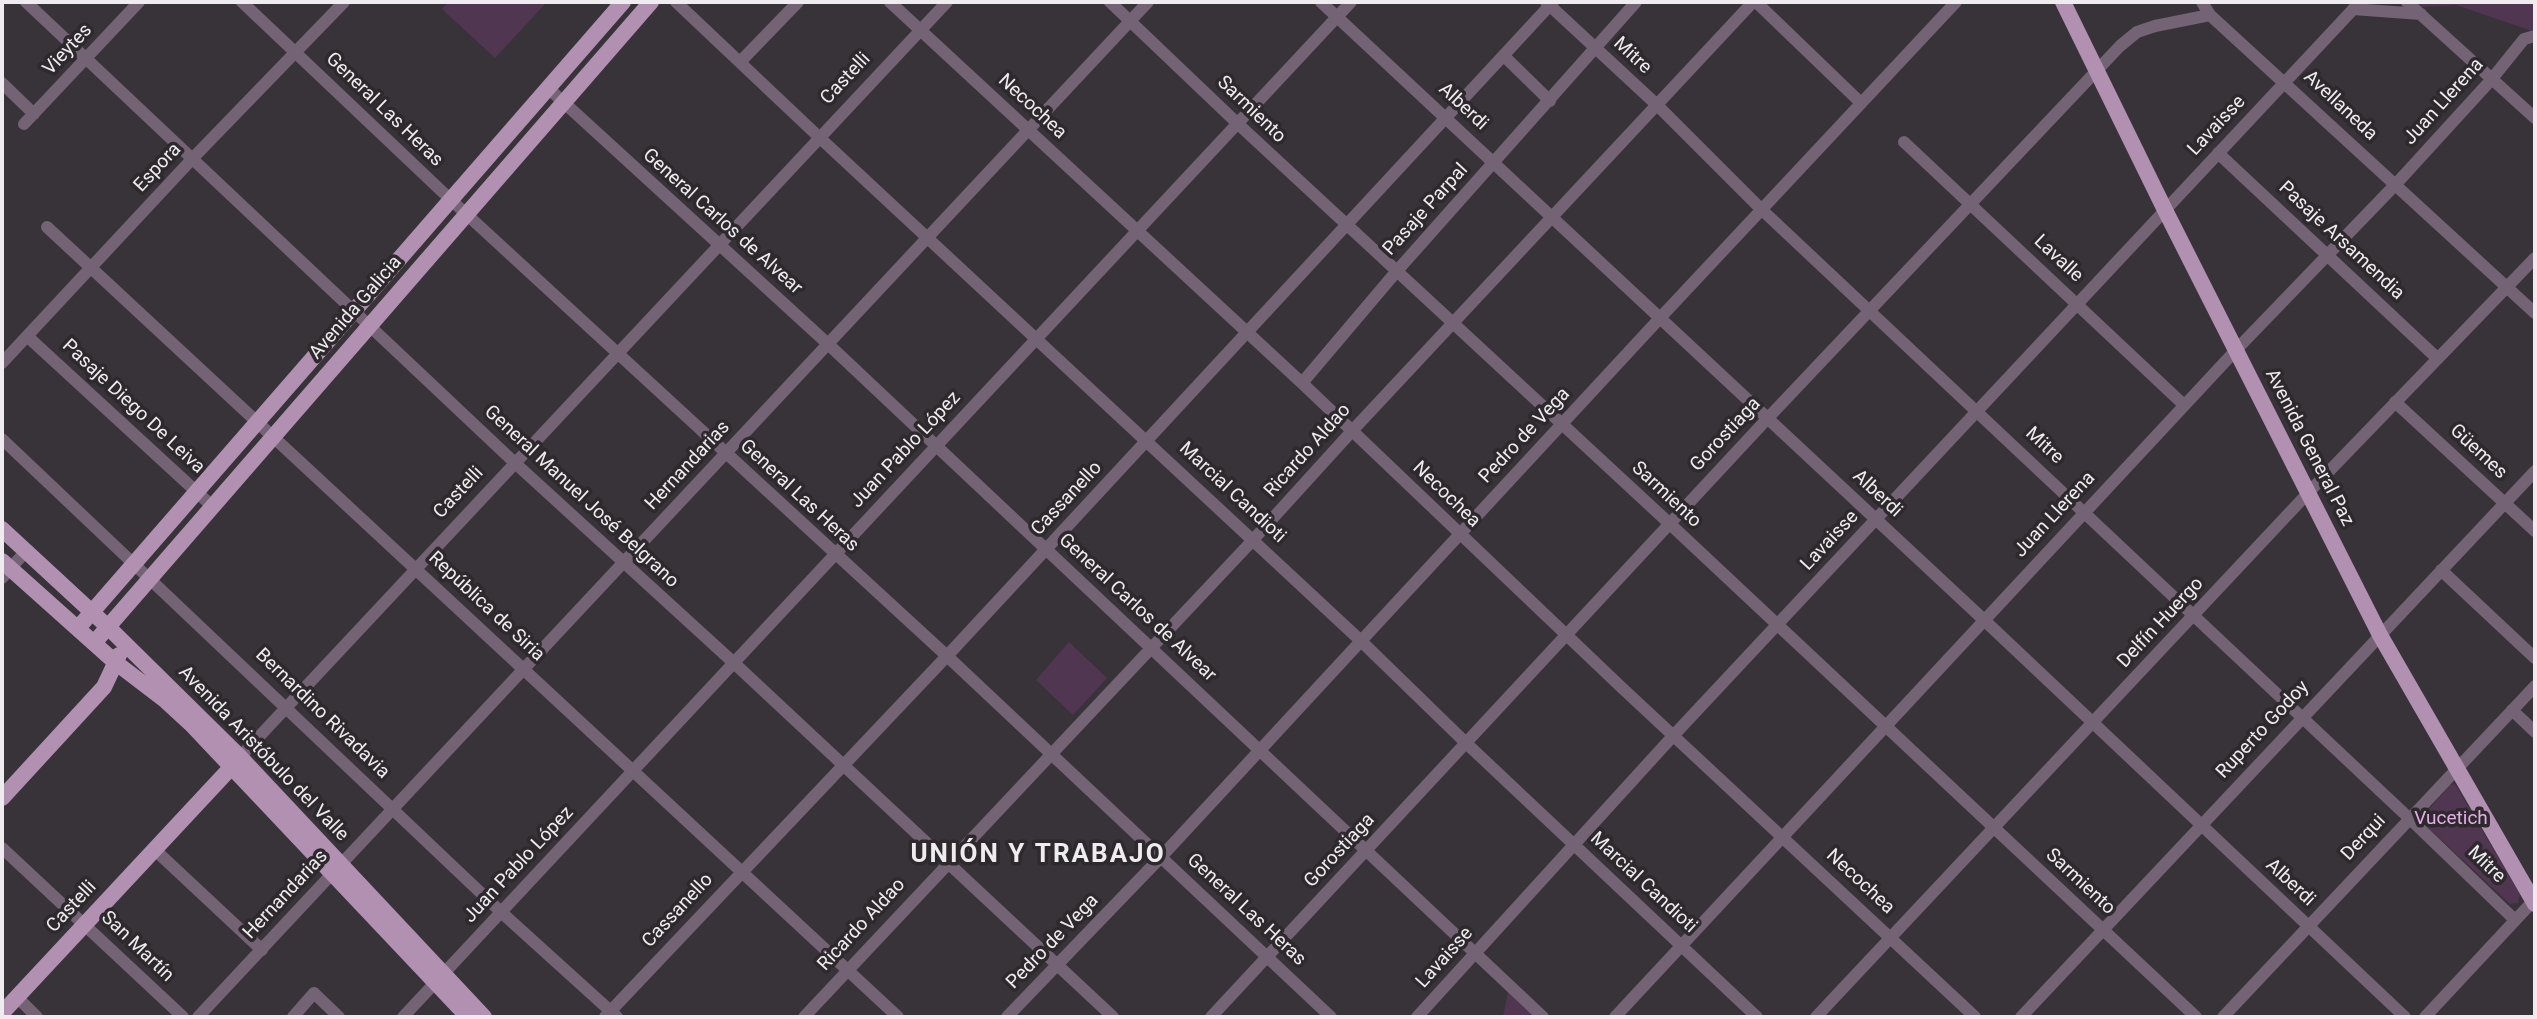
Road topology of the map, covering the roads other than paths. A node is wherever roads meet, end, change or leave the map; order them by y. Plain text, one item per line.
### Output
1 (26, 2) edge
2 (139, 2) edge
3 (242, 2) edge
4 (344, 2) edge
5 (623, 2) edge
6 (651, 2) edge
7 (676, 2) edge
8 (797, 2) edge
9 (890, 2) edge
10 (947, 2) edge
11 (1110, 2) edge
12 (1148, 2) edge
13 (1321, 2) edge
14 (1351, 2) edge
15 (1636, 2) edge
16 (1754, 2) edge
17 (1956, 2) edge
18 (2063, 2) edge
19 (2202, 2) edge
20 (2407, 2) edge
21 (1549, 3) edge
22 (2357, 5) edge
23 (2210, 15) junction
24 (2421, 15) junction
25 (1337, 17) junction
26 (1131, 21) junction
27 (921, 30) junction
28 (2530, 38) edge
29 (1596, 49) junction
30 (295, 52) junction
31 (1504, 56) junction
32 (86, 58) junction
33 (740, 62) junction
34 (2097, 70) junction
35 (2491, 79) junction
36 (2285, 82) junction
37 (2, 83) edge
38 (548, 88) junction
39 (1550, 101) junction
40 (562, 102) junction
41 (1861, 103) junction
42 (1657, 105) junction
43 (34, 114) junction
44 (1446, 118) junction
45 (2535, 118) edge
46 (1237, 123) junction
47 (24, 124) dead end
48 (1028, 131) junction
49 (820, 138) junction
50 (1904, 142) dead end
51 (2218, 153) junction
52 (193, 158) junction
53 (1494, 164) junction
54 (2396, 184) junction
55 (451, 200) junction
56 (1970, 204) junction
57 (1761, 209) junction
58 (2165, 210) junction
59 (466, 214) junction
60 (1550, 218) junction
61 (1346, 226) junction
62 (47, 227) dead end
63 (1138, 231) junction
64 (928, 237) junction
65 (719, 246) junction
66 (2326, 254) junction
67 (2535, 258) edge
68 (91, 268) junction
69 (1396, 272) junction
70 (2508, 287) junction
71 (2077, 303) junction
72 (1869, 310) junction
73 (355, 312) junction
74 (2535, 313) edge
75 (1660, 318) junction
76 (1452, 323) junction
77 (370, 325) junction
78 (1247, 333) junction
79 (27, 336) junction
80 (1037, 339) junction
81 (828, 344) junction
82 (2236, 350) junction
83 (617, 354) junction
84 (2437, 358) junction
85 (2, 363) edge
86 (1302, 383) junction
87 (2395, 402) junction
88 (2184, 405) junction
89 (1978, 411) junction
90 (1767, 419) junction
91 (257, 422) junction
92 (1562, 425) junction
93 (1352, 431) junction
94 (272, 436) junction
95 (2, 439) edge
96 (1147, 440) junction
97 (936, 446) junction
98 (725, 454) junction
99 (515, 463) junction
100 (2535, 471) edge
101 (197, 492) junction
102 (2308, 494) junction
103 (2505, 503) junction
104 (212, 506) junction
105 (2085, 512) junction
106 (1876, 520) junction
107 (1670, 524) junction
108 (2, 529) edge
109 (2535, 531) edge
110 (1460, 535) junction
111 (1253, 540) junction
112 (1046, 550) junction
113 (26, 551) junction
114 (834, 554) junction
115 (623, 563) junction
116 (134, 564) junction
117 (5, 569) edge
118 (417, 569) junction
119 (2441, 570) junction
120 (150, 578) junction
121 (91, 612) junction
122 (2195, 616) junction
123 (1984, 620) junction
124 (1777, 625) junction
125 (108, 627) junction
126 (78, 628) junction
127 (1566, 634) junction
128 (2380, 635) junction
129 (1361, 641) junction
130 (94, 643) junction
131 (129, 648) junction
132 (1151, 648) junction
133 (947, 656) junction
134 (2535, 658) edge
135 (115, 662) junction
136 (734, 663) junction
137 (524, 668) junction
138 (2535, 686) edge
139 (287, 707) junction
140 (2512, 710) junction
141 (2302, 716) junction
142 (2092, 724) junction
143 (1887, 727) junction
144 (2535, 732) edge
145 (1673, 736) junction
146 (1466, 743) junction
147 (1260, 750) junction
148 (1052, 754) junction
149 (236, 761) junction
150 (843, 765) junction
151 (2457, 768) junction
152 (633, 770) junction
153 (2, 798) edge
154 (394, 809) junction
155 (2409, 818) junction
156 (2200, 826) junction
157 (1994, 828) junction
158 (1783, 838) junction
159 (1573, 845) junction
160 (2, 848) edge
161 (154, 849) junction
162 (1366, 850) junction
163 (1161, 857) junction
164 (948, 863) junction
165 (337, 869) junction
166 (741, 871) junction
167 (2535, 901) edge
168 (501, 912) junction
169 (2515, 920) junction
170 (85, 924) junction
171 (2308, 926) junction
172 (2105, 931) junction
173 (1891, 938) junction
174 (1682, 945) junction
175 (261, 950) junction
176 (1475, 954) junction
177 (1268, 957) junction
178 (1057, 965) junction
179 (847, 969) junction
180 (439, 978) junction
181 (17, 998) junction
182 (2, 1013) edge
183 (611, 1015) edge
184 (37, 1017) edge
185 (183, 1017) edge
186 (198, 1017) edge
187 (293, 1017) edge
188 (339, 1017) edge
189 (403, 1017) edge
190 (468, 1017) edge
191 (484, 1017) edge
192 (804, 1017) edge
193 (898, 1017) edge
194 (1007, 1017) edge
195 (1112, 1017) edge
196 (1211, 1017) edge
197 (1331, 1017) edge
198 (1417, 1017) edge
199 (1543, 1017) edge
200 (1615, 1017) edge
201 (1757, 1017) edge
202 (1816, 1017) edge
203 (1975, 1017) edge
204 (2021, 1017) edge
205 (2196, 1017) edge
206 (2223, 1017) edge
207 (2404, 1017) edge
208 (2425, 1017) edge

1 - 32 street, General Manuel José Belgrano
2 - 32 street, Vieytes
3 - 30 street, General Las Heras
4 - 30 street, Espora
5 - 38 main road, Avenida Galicia
6 - 40 main road, Avenida Galicia
7 - 33 street, Marcial Candioti
8 - 33 street
9 - 27 street, Necochea
10 - 27 street, Castelli
11 - 26 street, Sarmiento
12 - 26 street, Hernandarias
13 - 25 street, Alberdi
14 - 25 street, Juan Pablo López
15 - 29 street, Pasaje Parpal
16 - 41 street
16 - 42 street, Ricardo Aldao
17 - 41 street, Pedro de Vega
18 - 34 main road, Avenida General Paz
19 - 23 street, Avellaneda
20 - 24 street
21 - 29 street, Mitre
21 - 31 street, Cassanello
22 - 24 street
22 - 36 street, Lavaisse
23 - 34 street, Gorostiaga
23 - 36 street, Avellaneda
24 - 35 street
25 - 44 street, Alberdi
25 - 46 street, Juan Pablo López
26 - 46 street, Sarmiento
26 - 48 street, Hernandarias
27 - 48 street, Necochea
27 - 49 street, Castelli
28 - 35 street, Juan Llerena
29 - 39 street, Pasaje Parpal
29 - 42 street, Mitre
30 - 52 street, Espora
30 - 55 street, General Las Heras
31 - 39 street
31 - 44 street, Cassanello
32 - 43 street, Vieytes
32 - 52 street, General Manuel José Belgrano
33 - 49 street, Marcial Candioti
34 - 56 street, Gorostiaga
34 - 58 main road, Avenida General Paz
35 - 45 street
35 - 54 street, Juan Llerena
36 - 51 street, Lavaisse
36 - 54 street, Avellaneda
37 - 43 street
38 - 40 street, General Carlos de Alvear
38 - 55 main road, Avenida Galicia
39 - 53 street, Pasaje Parpal
40 - 59 main road, Avenida Galicia
40 - 65 street, General Carlos de Alvear
41 - 57 street, Pedro de Vega
42 - 57 street, Mitre
42 - 60 street, Ricardo Aldao
43 - 47 street, Vieytes
44 - 53 street, Alberdi
44 - 61 street, Cassanello
46 - 61 street, Sarmiento
46 - 63 street, Juan Pablo López
48 - 63 street, Necochea
48 - 64 street, Hernandarias
49 - 64 street, Marcial Candioti
49 - 65 street, Castelli
50 - 56 street, Lavalle
51 - 58 street, Lavaisse
51 - 66 street, Pasaje Arsamendia
52 - 68 street, Espora
52 - 73 street, General Manuel José Belgrano
53 - 60 street, Alberdi
53 - 69 street, Pasaje Parpal
54 - 66 street, Juan Llerena
54 - 70 street, Avellaneda
55 - 59 street, General Las Heras
55 - 73 main road, Avenida Galicia
56 - 71 street, Lavalle
56 - 72 street, Gorostiaga
57 - 72 street, Mitre
57 - 75 street, Pedro de Vega
58 - 71 street, Lavaisse
58 - 82 main road, Avenida General Paz
59 - 77 main road, Avenida Galicia
59 - 83 street, General Las Heras
60 - 75 street, Alberdi
60 - 76 street, Ricardo Aldao
61 - 69 street, Sarmiento
61 - 78 street, Cassanello
62 - 68 street, República de Siria
63 - 78 street, Necochea
63 - 80 street, Juan Pablo López
64 - 80 street, Marcial Candioti
64 - 81 street, Hernandarias
65 - 81 street, General Carlos de Alvear
65 - 83 street, Castelli
66 - 82 street, Juan Llerena
66 - 84 street, Pasaje Arsamendia
67 - 70 street, Delfín Huergo
68 - 79 street, Espora
68 - 91 street, República de Siria
69 - 76 street, Sarmiento
69 - 86 street, Pasaje Parpal
70 - 74 street, Avellaneda
70 - 84 street, Delfín Huergo
71 - 88 street, Lavalle
71 - 89 street, Lavaisse
72 - 89 street, Mitre
72 - 90 street, Gorostiaga
73 - 77 street, General Manuel José Belgrano
73 - 91 main road, Avenida Galicia
75 - 90 street, Alberdi
75 - 92 street, Pedro de Vega
76 - 92 street, Sarmiento
76 - 93 street, Ricardo Aldao
77 - 94 main road, Avenida Galicia
77 - 99 street, General Manuel José Belgrano
78 - 86 street, Necochea
78 - 96 street, Cassanello
79 - 85 street, Espora
79 - 101 street, Pasaje Diego De Leiva
80 - 96 street, Marcial Candioti
80 - 97 street, Juan Pablo López
81 - 97 street, General Carlos de Alvear
81 - 98 street, Hernandarias
82 - 88 street, Juan Llerena
82 - 102 main road, Avenida General Paz
83 - 98 street, General Las Heras
83 - 99 street, Castelli
84 - 87 street, Delfín Huergo
86 - 93 street, Necochea
87 - 102 street, Delfín Huergo
87 - 103 street, Güemes
88 - 105 street, Juan Llerena
89 - 105 street, Mitre
89 - 106 street, Lavaisse
90 - 106 street, Alberdi
90 - 107 street, Gorostiaga
91 - 94 street, República de Siria
91 - 101 main road, Avenida Galicia
92 - 107 street, Sarmiento
92 - 110 street, Pedro de Vega
93 - 110 street, Necochea
93 - 111 street, Ricardo Aldao
94 - 104 main road, Avenida Galicia
94 - 118 street, República de Siria
95 - 116 street, Bernardino Rivadavia
96 - 111 street, Marcial Candioti
96 - 112 street, Cassanello
97 - 112 street, General Carlos de Alvear
97 - 114 street, Juan Pablo López
98 - 114 street, General Las Heras
98 - 115 street, Hernandarias
99 - 115 street, General Manuel José Belgrano
99 - 118 street, Castelli
100 - 103 street, Ruperto Godoy
101 - 104 street, Pasaje Diego De Leiva
101 - 116 main road, Avenida Galicia
102 - 122 street, Delfín Huergo
102 - 128 main road, Avenida General Paz
103 - 109 street, Güemes
103 - 119 street, Ruperto Godoy
104 - 120 main road, Avenida Galicia
105 - 122 street, Mitre
105 - 123 street, Juan Llerena
106 - 123 street, Alberdi
106 - 124 street, Lavaisse
107 - 124 street, Sarmiento
107 - 127 street, Gorostiaga
108 - 113 main road, Avenida Aristóbulo del Valle
110 - 127 street, Necochea
110 - 129 street, Pedro de Vega
111 - 129 street, Marcial Candioti
111 - 132 street, Ricardo Aldao
112 - 132 street, General Carlos de Alvear
112 - 133 street, Cassanello
113 - 117 street
113 - 121 main road, Avenida Aristóbulo del Valle
114 - 133 street, General Las Heras
114 - 136 street, Juan Pablo López
115 - 136 street, General Manuel José Belgrano
115 - 137 street, Hernandarias
116 - 120 street, Bernardino Rivadavia
116 - 121 main road, Avenida Galicia
117 - 126 main road, Avenida Aristóbulo del Valle
118 - 137 street, República de Siria
118 - 139 street, Castelli
119 - 128 street, Ruperto Godoy
119 - 134 street
120 - 125 main road, Avenida Galicia
120 - 139 street, Bernardino Rivadavia
121 - 125 main road, Avenida Aristóbulo del Valle
121 - 126 main road, Avenida Galicia
122 - 141 street, Mitre
122 - 142 street, Delfín Huergo
123 - 142 street, Alberdi
123 - 143 street, Juan Llerena
124 - 143 street, Sarmiento
124 - 145 street, Lavaisse
125 - 130 main road, Avenida Galicia
125 - 131 main road, Avenida Aristóbulo del Valle
126 - 130 main road, Avenida Aristóbulo del Valle
127 - 145 street, Necochea
127 - 146 street, Gorostiaga
128 - 141 street, Ruperto Godoy
128 - 151 main road, Avenida General Paz
129 - 146 street, Marcial Candioti
129 - 147 street, Pedro de Vega
130 - 135 main road, Avenida Aristóbulo del Valle
131 - 135 main road
131 - 149 main road, Avenida Aristóbulo del Valle
132 - 147 street, General Carlos de Alvear
132 - 148 street, Ricardo Aldao
133 - 148 street, General Las Heras
133 - 150 street, Cassanello
135 - 149 main road, Avenida Aristóbulo del Valle
135 - 153 main road
136 - 150 street, General Manuel José Belgrano
136 - 152 street, Juan Pablo López
137 - 152 street, República de Siria
137 - 154 street, Hernandarias
138 - 140 street, Derqui
139 - 149 street, Castelli
139 - 154 street, Bernardino Rivadavia
140 - 144 street
140 - 151 street, Derqui
141 - 155 street, Mitre
141 - 156 street, Ruperto Godoy
142 - 156 street, Alberdi
142 - 157 street, Delfín Huergo
143 - 157 street, Sarmiento
143 - 158 street, Juan Llerena
145 - 158 street, Necochea
145 - 159 street, Lavaisse
146 - 159 street, Marcial Candioti
146 - 162 street, Gorostiaga
147 - 162 street, General Carlos de Alvear
147 - 163 street, Pedro de Vega
148 - 163 street, General Las Heras
148 - 164 street, Ricardo Aldao
149 - 161 main road, Castelli
149 - 165 main road, Avenida Aristóbulo del Valle
150 - 164 street, General Manuel José Belgrano
150 - 166 street, Cassanello
151 - 155 street, Derqui
151 - 167 main road, Avenida General Paz
152 - 166 street, República de Siria
152 - 168 street, Juan Pablo López
154 - 165 street, Hernandarias
154 - 168 street, Bernardino Rivadavia
155 - 169 street, Mitre
155 - 171 street, Derqui
156 - 171 street, Alberdi
156 - 172 street, Ruperto Godoy
157 - 172 street, Sarmiento
157 - 173 street, Delfín Huergo
158 - 173 street, Necochea
158 - 174 street, Juan Llerena
159 - 174 street, Marcial Candioti
159 - 176 street, Lavaisse
160 - 170 street, San Martín
161 - 170 main road, Castelli
161 - 175 street
162 - 176 street, General Carlos de Alvear
162 - 177 street, Gorostiaga
163 - 177 street, General Las Heras
163 - 178 street, Pedro de Vega
164 - 178 street, General Manuel José Belgrano
164 - 179 street, Ricardo Aldao
165 - 175 street, Hernandarias
165 - 180 main road, Avenida Aristóbulo del Valle
166 - 179 street, República de Siria
166 - 183 street, Cassanello
167 - 169 street
168 - 180 street, Juan Pablo López
168 - 183 street, Bernardino Rivadavia
169 - 208 street
170 - 181 main road, Castelli
170 - 185 street, San Martín
171 - 206 street, Derqui
171 - 207 street, Alberdi
172 - 204 street, Ruperto Godoy
172 - 205 street, Sarmiento
173 - 202 street, Delfín Huergo
173 - 203 street, Necochea
174 - 200 street, Juan Llerena
174 - 201 street, Marcial Candioti
175 - 186 street, Hernandarias
176 - 198 street, Lavaisse
176 - 199 street, General Carlos de Alvear
177 - 196 street, Gorostiaga
177 - 197 street, General Las Heras
178 - 194 street, Pedro de Vega
178 - 195 street, General Manuel José Belgrano
179 - 192 street, Ricardo Aldao
179 - 193 street, República de Siria
180 - 189 street, Juan Pablo López
180 - 190 main road, Avenida Aristóbulo del Valle
180 - 191 main road, Avenida Aristóbulo del Valle
181 - 182 main road, Castelli
181 - 184 street
187 - 188 street

